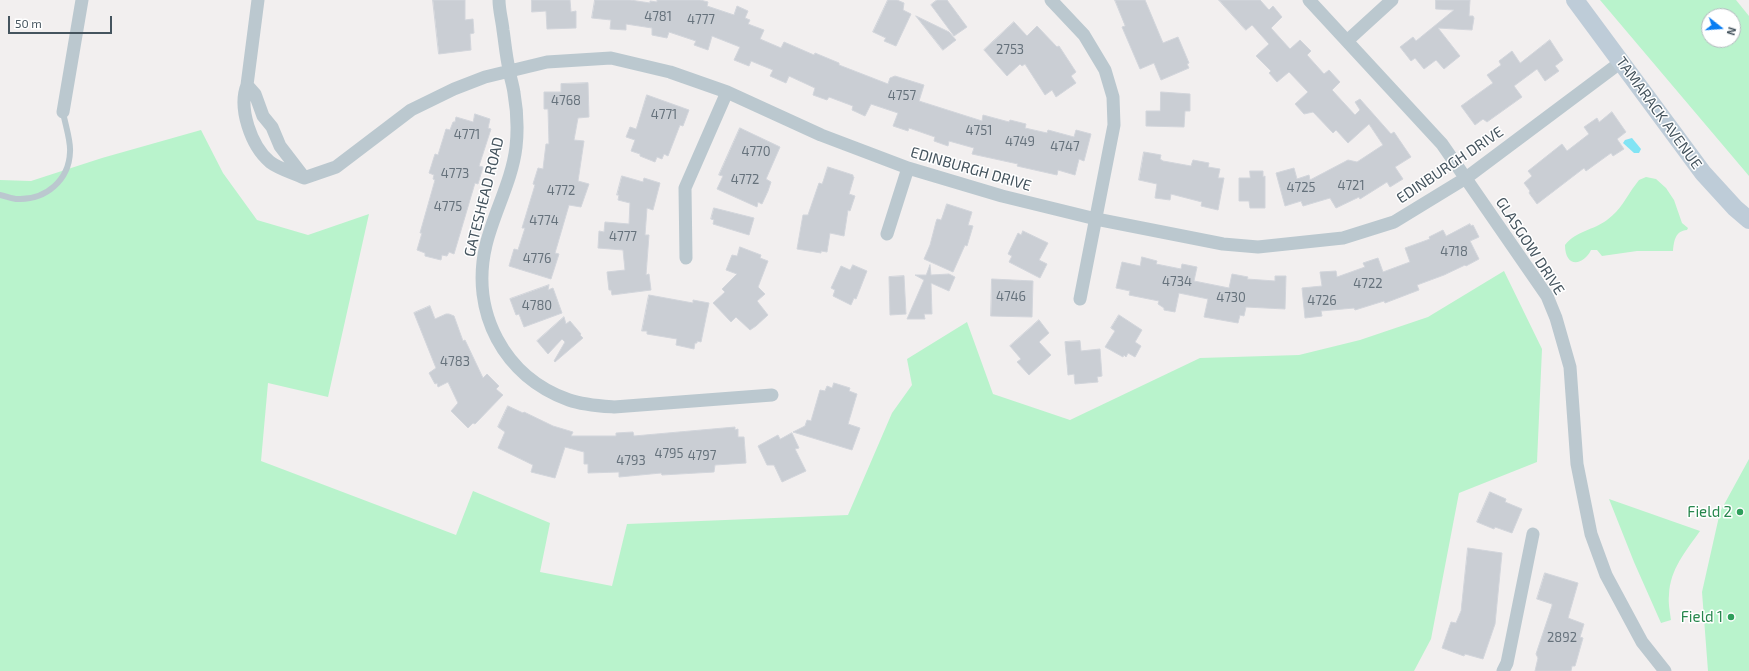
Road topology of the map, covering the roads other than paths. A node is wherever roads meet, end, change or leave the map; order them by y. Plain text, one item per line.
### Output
1 (82, 0) edge
2 (258, 0) edge
3 (499, 0) edge
4 (1051, 0) edge
5 (1309, 0) edge
6 (1392, 0) edge
7 (1575, 0) edge
8 (1347, 41) junction
9 (1621, 62) junction
10 (509, 70) junction
11 (247, 85) junction
12 (726, 92) junction
13 (63, 112) joint
14 (263, 116) junction
15 (249, 125) junction
16 (908, 168) junction
17 (304, 178) junction
18 (1466, 178) junction
19 (0, 195) edge
20 (1096, 219) junction
21 (1749, 220) edge
22 (887, 234) dead end
23 (686, 258) dead end
24 (1080, 300) dead end
25 (772, 395) dead end
26 (1533, 534) dead end
27 (1503, 671) edge
28 (1664, 671) edge

1 - 13 street
2 - 11 street
3 - 10 street, GATESHEAD ROAD
4 - 20 street
5 - 8 street, GLASGOW DRIVE
6 - 8 street
7 - 9 main road, TAMARACK AVENUE
8 - 18 street, GLASGOW DRIVE
9 - 18 street, EDINBURGH DRIVE
9 - 21 main road, TAMARACK AVENUE
10 - 12 street, EDINBURGH DRIVE
10 - 17 street, EDINBURGH DRIVE
10 - 25 street, GATESHEAD ROAD
11 - 14 street
11 - 15 street
12 - 16 street, EDINBURGH DRIVE
12 - 23 street
13 - 19 lane
14 - 15 street
14 - 17 street
15 - 17 street
16 - 20 street, EDINBURGH DRIVE
16 - 22 street
18 - 20 street, EDINBURGH DRIVE
18 - 28 street, GLASGOW DRIVE
20 - 24 street
26 - 27 street

